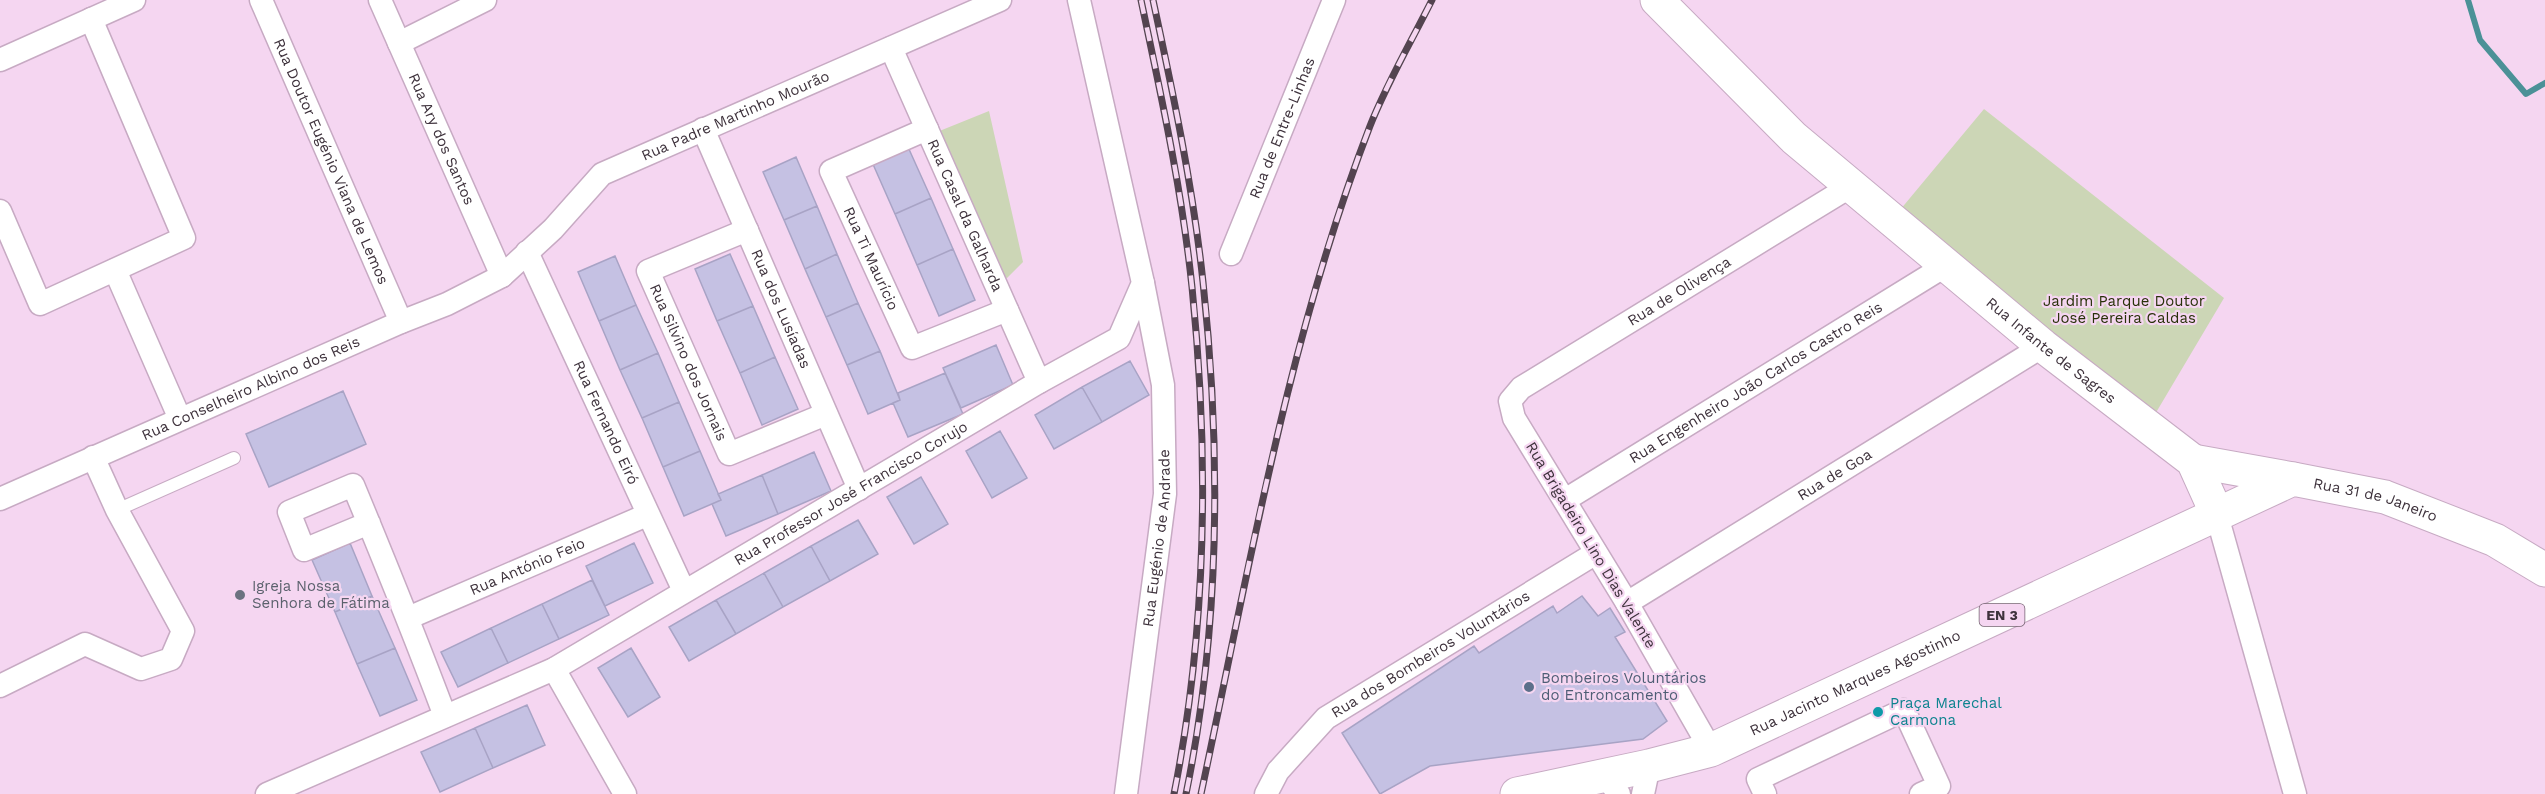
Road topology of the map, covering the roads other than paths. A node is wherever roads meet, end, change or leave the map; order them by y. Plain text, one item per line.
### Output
1 (134, 0) edge
2 (261, 0) edge
3 (380, 0) edge
4 (485, 0) edge
5 (999, 0) edge
6 (1078, 0) edge
7 (1334, 0) edge
8 (1657, 0) edge
9 (91, 19) junction
10 (399, 43) junction
11 (891, 48) junction
12 (0, 60) edge
13 (703, 129) junction
14 (927, 129) junction
15 (1851, 186) junction
16 (0, 211) edge
17 (747, 230) junction
18 (527, 252) junction
19 (1231, 254) dead end
20 (1944, 266) junction
21 (115, 270) junction
22 (502, 276) junction
23 (1143, 283) junction
24 (1007, 310) junction
25 (401, 322) junction
26 (2043, 346) junction
27 (1039, 382) junction
28 (1510, 401) joint
29 (826, 414) junction
30 (180, 419) junction
31 (93, 457) junction
32 (234, 458) dead end
33 (2193, 461) junction
34 (2293, 479) junction
35 (859, 489) junction
36 (0, 499) edge
37 (1565, 500) junction
38 (117, 510) junction
39 (2216, 512) junction
40 (647, 515) junction
41 (369, 523) dead end
42 (1596, 553) junction
43 (2545, 570) edge
44 (684, 591) junction
45 (1627, 603) junction
46 (408, 618) junction
47 (554, 669) junction
48 (0, 686) edge
49 (445, 716) junction
50 (1711, 750) junction
51 (1646, 780) edge
52 (1612, 785) edge
53 (267, 794) edge
54 (625, 794) edge
55 (1126, 794) edge
56 (1266, 794) edge
57 (1517, 794) edge
58 (1765, 794) edge
59 (1921, 794) edge
60 (2295, 794) edge

1 - 9 street
2 - 25 street, Rua Doutor Eugénio Viana de Lemos
3 - 10 street, Rua Ary dos Santos
4 - 10 street
5 - 11 street, Rua Padre Martinho Mourão
6 - 23 street
7 - 19 street, Rua de Entre-Linhas
8 - 15 main road, Rua Infante de Sagres
9 - 12 street
9 - 21 street
10 - 22 street, Rua Ary dos Santos
11 - 13 street, Rua Padre Martinho Mourão
11 - 14 street, Rua Casal da Galharda
13 - 17 street, Rua dos Lusíadas
13 - 18 street, Rua Padre Martinho Mourão
14 - 24 street, Rua Casal da Galharda
14 - 24 street, Rua Ti Maurício
15 - 20 main road, Rua Infante de Sagres
15 - 28 street, Rua de Olivença
16 - 21 street
17 - 29 street, Rua dos Lusíadas
17 - 29 street, Rua Silvino dos Jornais
18 - 22 street, Rua Padre Martinho Mourão
18 - 40 street, Rua Fernando Eiró
20 - 26 main road, Rua Infante de Sagres
20 - 37 street, Rua Engenheiro João Carlos Castro Reis
21 - 30 street
22 - 25 street, Rua Conselheiro Albino dos Reis
23 - 27 street, Rua Professor José Francisco Corujo
23 - 55 street, Rua Eugénio de Andrade
24 - 27 street, Rua Casal da Galharda
25 - 30 street, Rua Conselheiro Albino dos Reis
26 - 33 main road, Rua Infante de Sagres
26 - 45 street, Rua de Goa
27 - 35 street, Rua Professor José Francisco Corujo
28 - 37 street, Rua Brigadeiro Lino Dias Valente
29 - 35 street, Rua dos Lusíadas
30 - 31 street, Rua Conselheiro Albino dos Reis
31 - 36 street, Rua Conselheiro Albino dos Reis
31 - 38 street
32 - 38 lane
33 - 34 main road, Rua 31 de Janeiro
33 - 39 main road, Rua Infante de Sagres
34 - 39 main road, Rua Jacinto Marques Agostinho / EN 3
34 - 43 main road, Rua 31 de Janeiro
35 - 44 street, Rua Professor José Francisco Corujo
37 - 42 street, Rua Brigadeiro Lino Dias Valente
38 - 48 street
39 - 50 main road, Rua Jacinto Marques Agostinho / EN 3
39 - 60 street, Rua Infante de Sagres
40 - 44 street, Rua Fernando Eiró
40 - 46 street, Rua António Feio
41 - 46 street
42 - 45 street, Rua Brigadeiro Lino Dias Valente
42 - 56 street, Rua dos Bombeiros Voluntários
44 - 47 street, Rua Professor José Francisco Corujo
45 - 50 street, Rua Brigadeiro Lino Dias Valente
46 - 49 street
47 - 49 street, Rua Professor José Francisco Corujo
47 - 54 street
49 - 53 street, Rua Professor José Francisco Corujo
50 - 51 main road, EN 3
51 - 52 main road, EN 3
52 - 57 main road, EN 3
58 - 59 street

